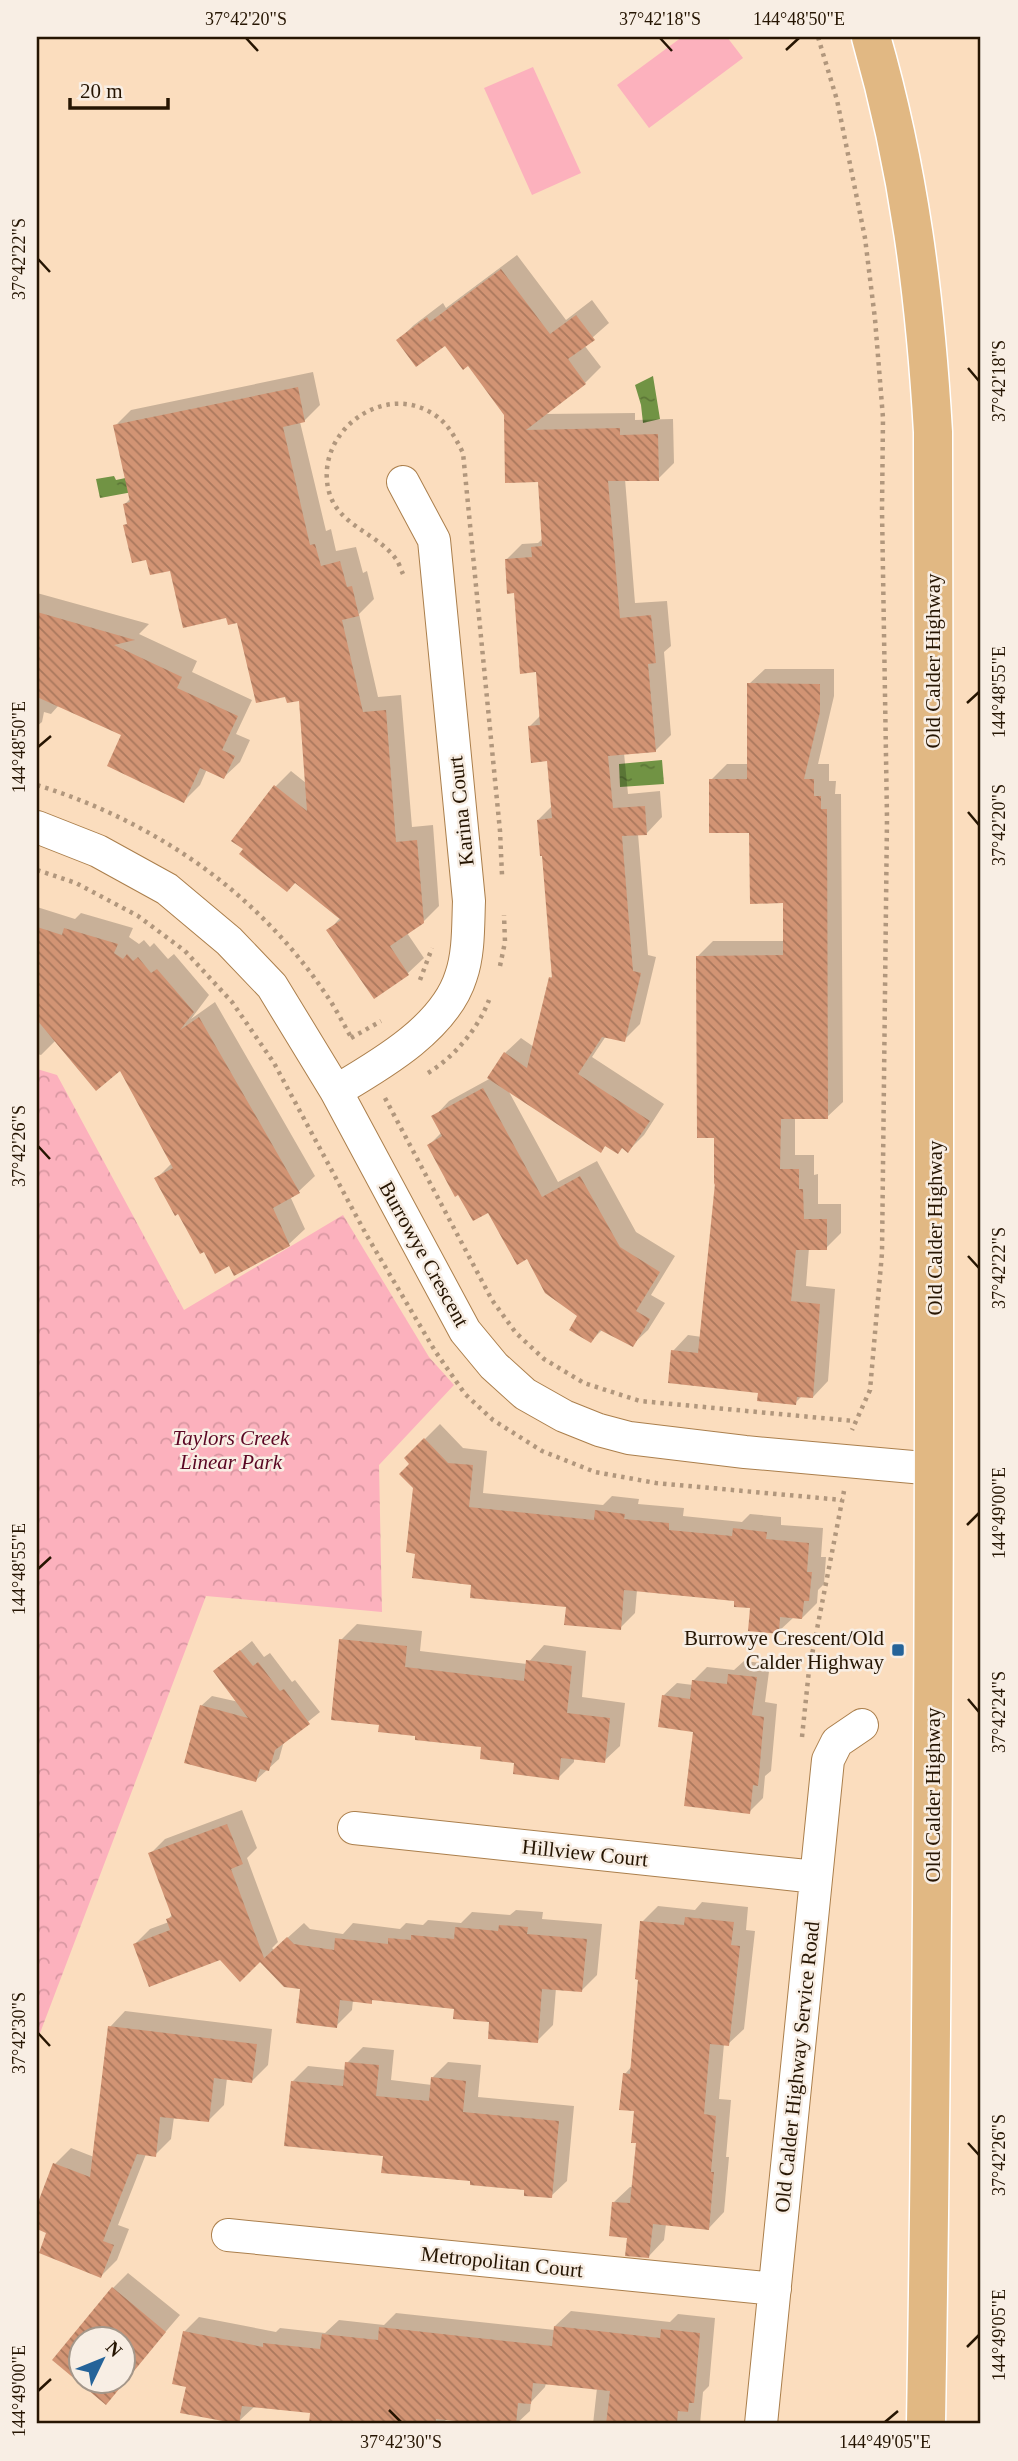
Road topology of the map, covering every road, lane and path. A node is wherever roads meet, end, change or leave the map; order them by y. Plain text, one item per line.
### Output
1 (818, 37) edge
2 (871, 37) edge
3 (403, 482) dead end
4 (37, 785) edge
5 (37, 827) edge
6 (372, 1070) junction
7 (336, 1091) junction
8 (854, 1421) junction
9 (847, 1462) junction
10 (935, 1469) junction
11 (862, 1725) dead end
12 (802, 1738) dead end
13 (354, 1828) dead end
14 (816, 1877) junction
15 (228, 2235) dead end
16 (775, 2289) junction
17 (761, 2424) edge
18 (926, 2424) edge

1 - 8 path
2 - 10 main road, Old Calder Highway
3 - 6 street, Karina Court
4 - 6 path
5 - 7 street, Burrowye Crescent
6 - 7 street, Karina Court
6 - 8 path
7 - 9 street, Burrowye Crescent
8 - 9 path
9 - 10 street, Burrowye Crescent
9 - 12 path
10 - 18 main road, Old Calder Highway
11 - 14 street, Old Calder Highway Service Road
13 - 14 street, Hillview Court
14 - 16 street, Old Calder Highway Service Road
15 - 16 street, Metropolitan Court
16 - 17 street, Old Calder Highway Service Road

